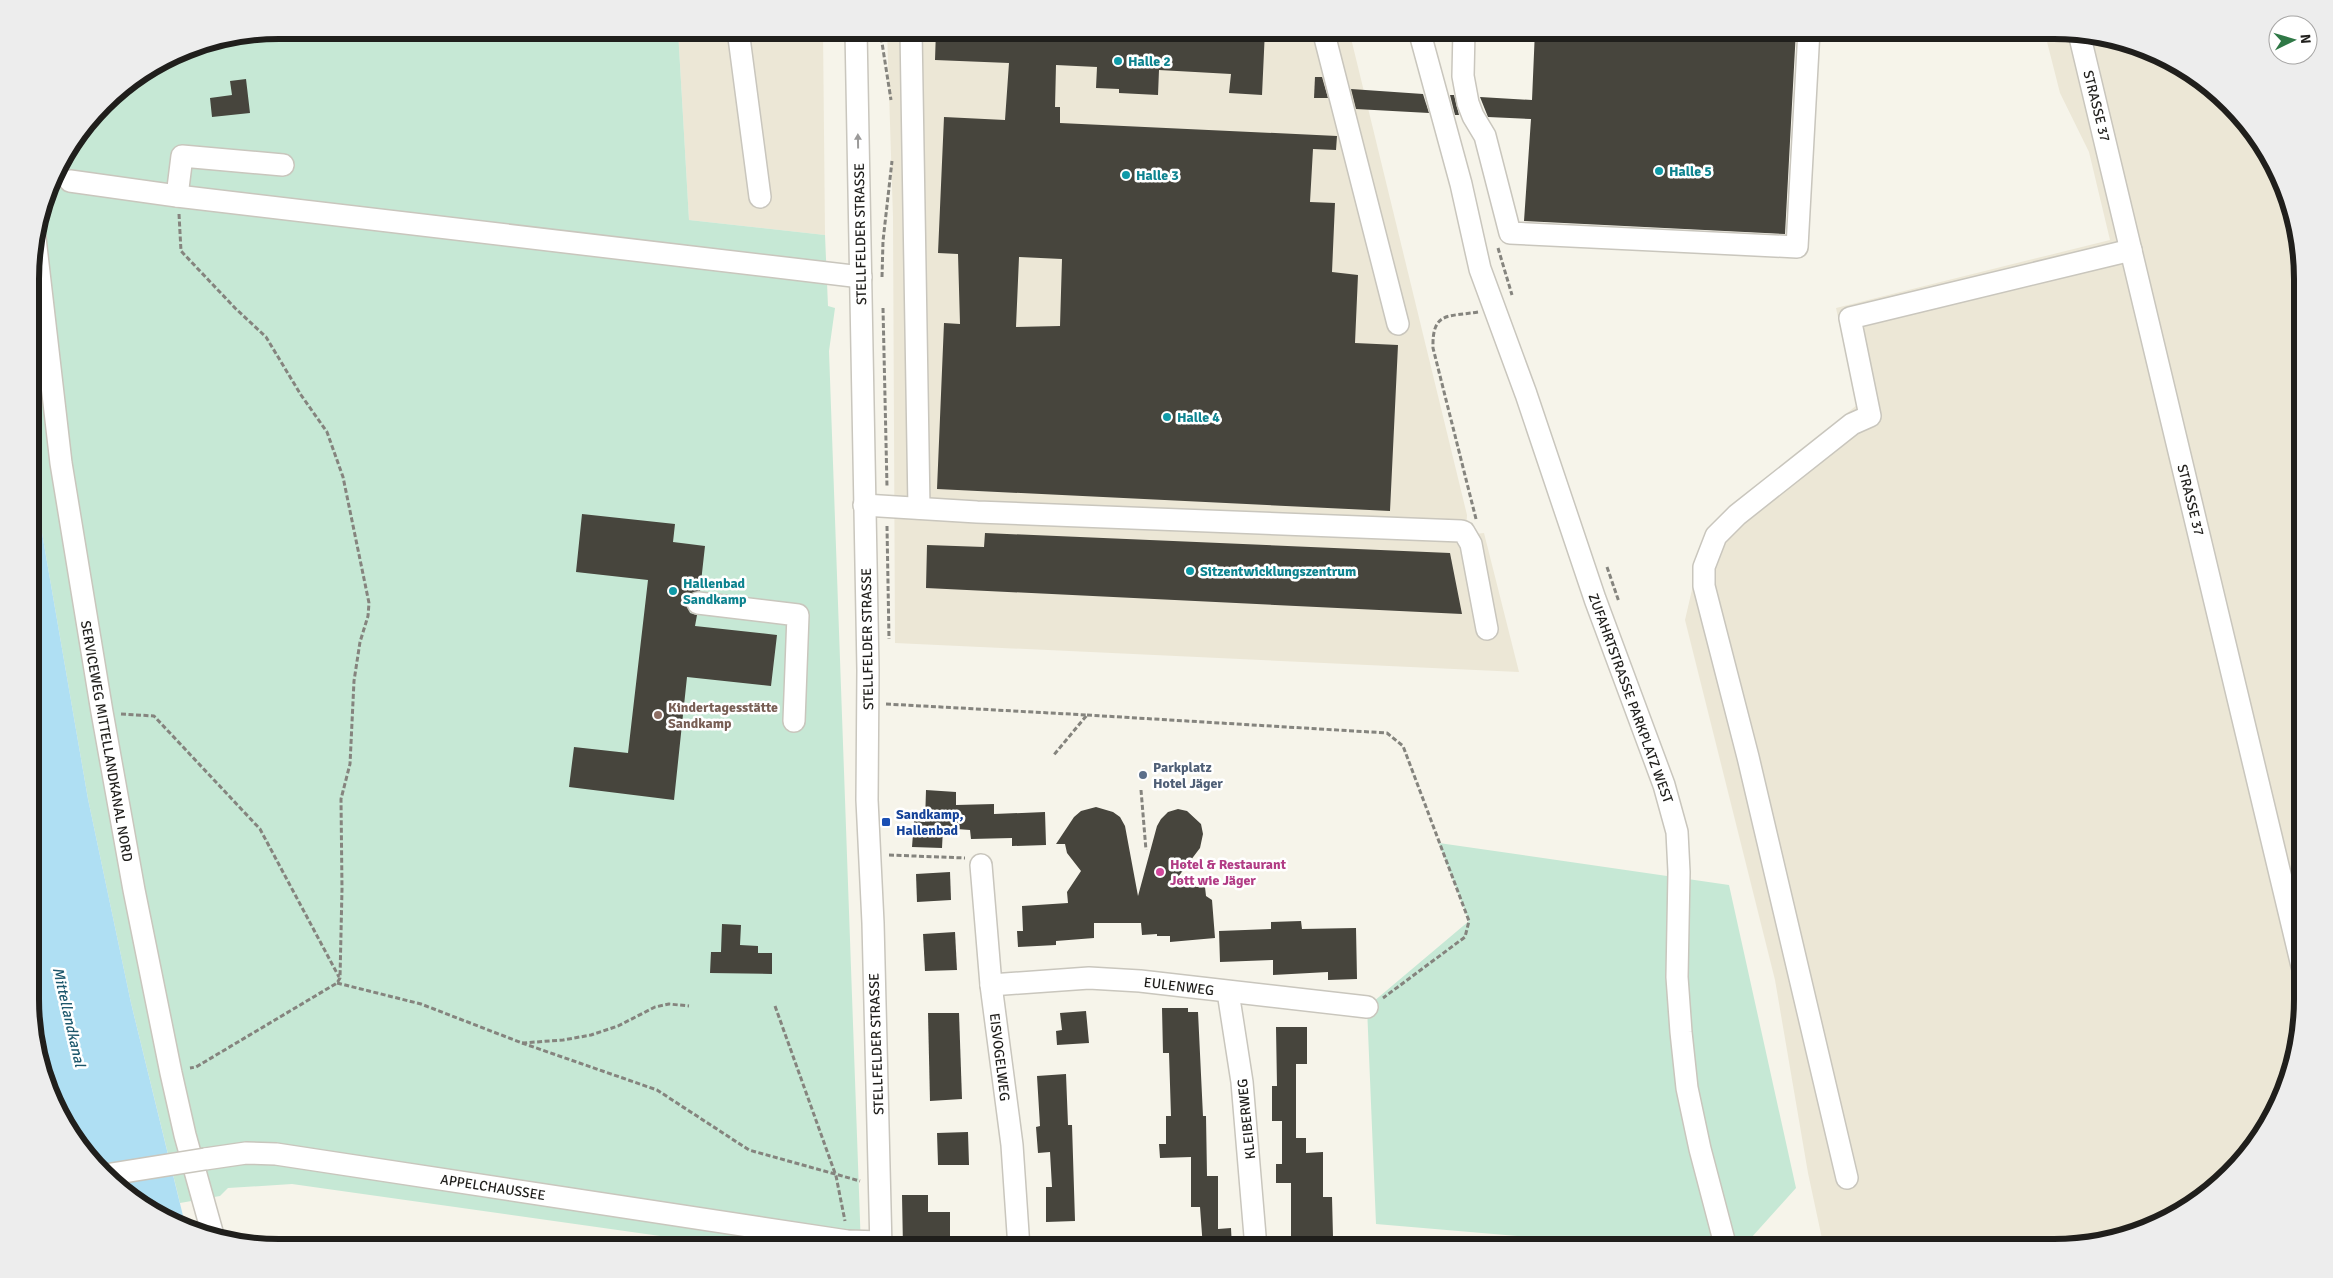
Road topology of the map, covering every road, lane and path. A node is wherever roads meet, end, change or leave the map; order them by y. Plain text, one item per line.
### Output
1 (739, 39) edge
2 (856, 39) edge
3 (882, 39) edge
4 (911, 39) edge
5 (1325, 39) edge
6 (1421, 39) edge
7 (1464, 39) edge
8 (1809, 39) edge
9 (2081, 40) edge
10 (891, 105) dead end
11 (892, 159) dead end
12 (282, 166) dead end
13 (70, 181) dead end
14 (177, 196) junction
15 (760, 197) dead end
16 (2131, 250) junction
17 (39, 271) edge
18 (860, 277) junction
19 (882, 286) dead end
20 (883, 306) dead end
21 (1493, 309) junction
22 (1398, 324) dead end
23 (864, 505) junction
24 (887, 506) junction
25 (919, 508) junction
26 (1466, 535) junction
27 (698, 603) dead end
28 (1487, 629) dead end
29 (889, 648) dead end
30 (884, 698) dead end
31 (884, 704) junction
32 (102, 712) junction
33 (884, 713) dead end
34 (1086, 715) junction
35 (794, 720) dead end
36 (1052, 756) dead end
37 (1141, 790) dead end
38 (887, 846) dead end
39 (1146, 850) dead end
40 (981, 865) joint
41 (2294, 933) edge
42 (340, 978) junction
43 (337, 983) junction
44 (991, 985) junction
45 (1228, 992) junction
46 (689, 1006) dead end
47 (775, 1006) dead end
48 (1367, 1007) joint
49 (522, 1043) junction
50 (171, 1073) junction
51 (114, 1174) edge
52 (836, 1176) junction
53 (1847, 1178) dead end
54 (880, 1186) junction
55 (211, 1229) edge
56 (808, 1239) edge
57 (846, 1239) edge
58 (881, 1239) edge
59 (1017, 1239) edge
60 (1255, 1239) edge
61 (1724, 1239) edge

1 - 15 street
18 -> 2 street, STELLFELDER STRASSE
3 - 10 path
4 - 25 street
5 - 22 street
6 - 21 street, ZUFAHRTSTRASSE PARKPLATZ WEST
7 - 8 street
9 - 16 street, STRASSE 37
11 - 19 path
12 - 14 street
13 - 14 street
14 - 18 street
14 - 42 path
16 - 41 street, STRASSE 37
16 - 53 street
17 - 32 street, SERVICEWEG MITTELLANDKANAL NORD
18 - 23 street, STELLFELDER STRASSE
20 - 24 path
21 - 26 path
21 - 61 street, ZUFAHRTSTRASSE PARKPLATZ WEST
23 - 24 street
23 - 54 street, STELLFELDER STRASSE
24 - 25 street
24 - 29 path
25 - 26 street
26 - 28 street
27 - 35 street
30 - 31 path
31 - 33 path
31 - 34 path
32 - 42 path
32 - 50 street, SERVICEWEG MITTELLANDKANAL NORD
34 - 36 path
34 - 48 path
37 - 39 path
38 - 40 path
40 - 44 street, EISVOGELWEG
42 - 43 path
43 - 49 path
43 - 50 path
44 - 45 street, EULENWEG
44 - 59 street, EISVOGELWEG
45 - 48 street, EULENWEG
45 - 60 street, KLEIBERWEG
46 - 49 path
47 - 52 path
49 - 52 path
50 - 55 street, SERVICEWEG MITTELLANDKANAL NORD
51 - 56 street, APPELCHAUSSEE, bridge
52 - 54 path
52 - 57 path
54 - 58 street, STELLFELDER STRASSE

